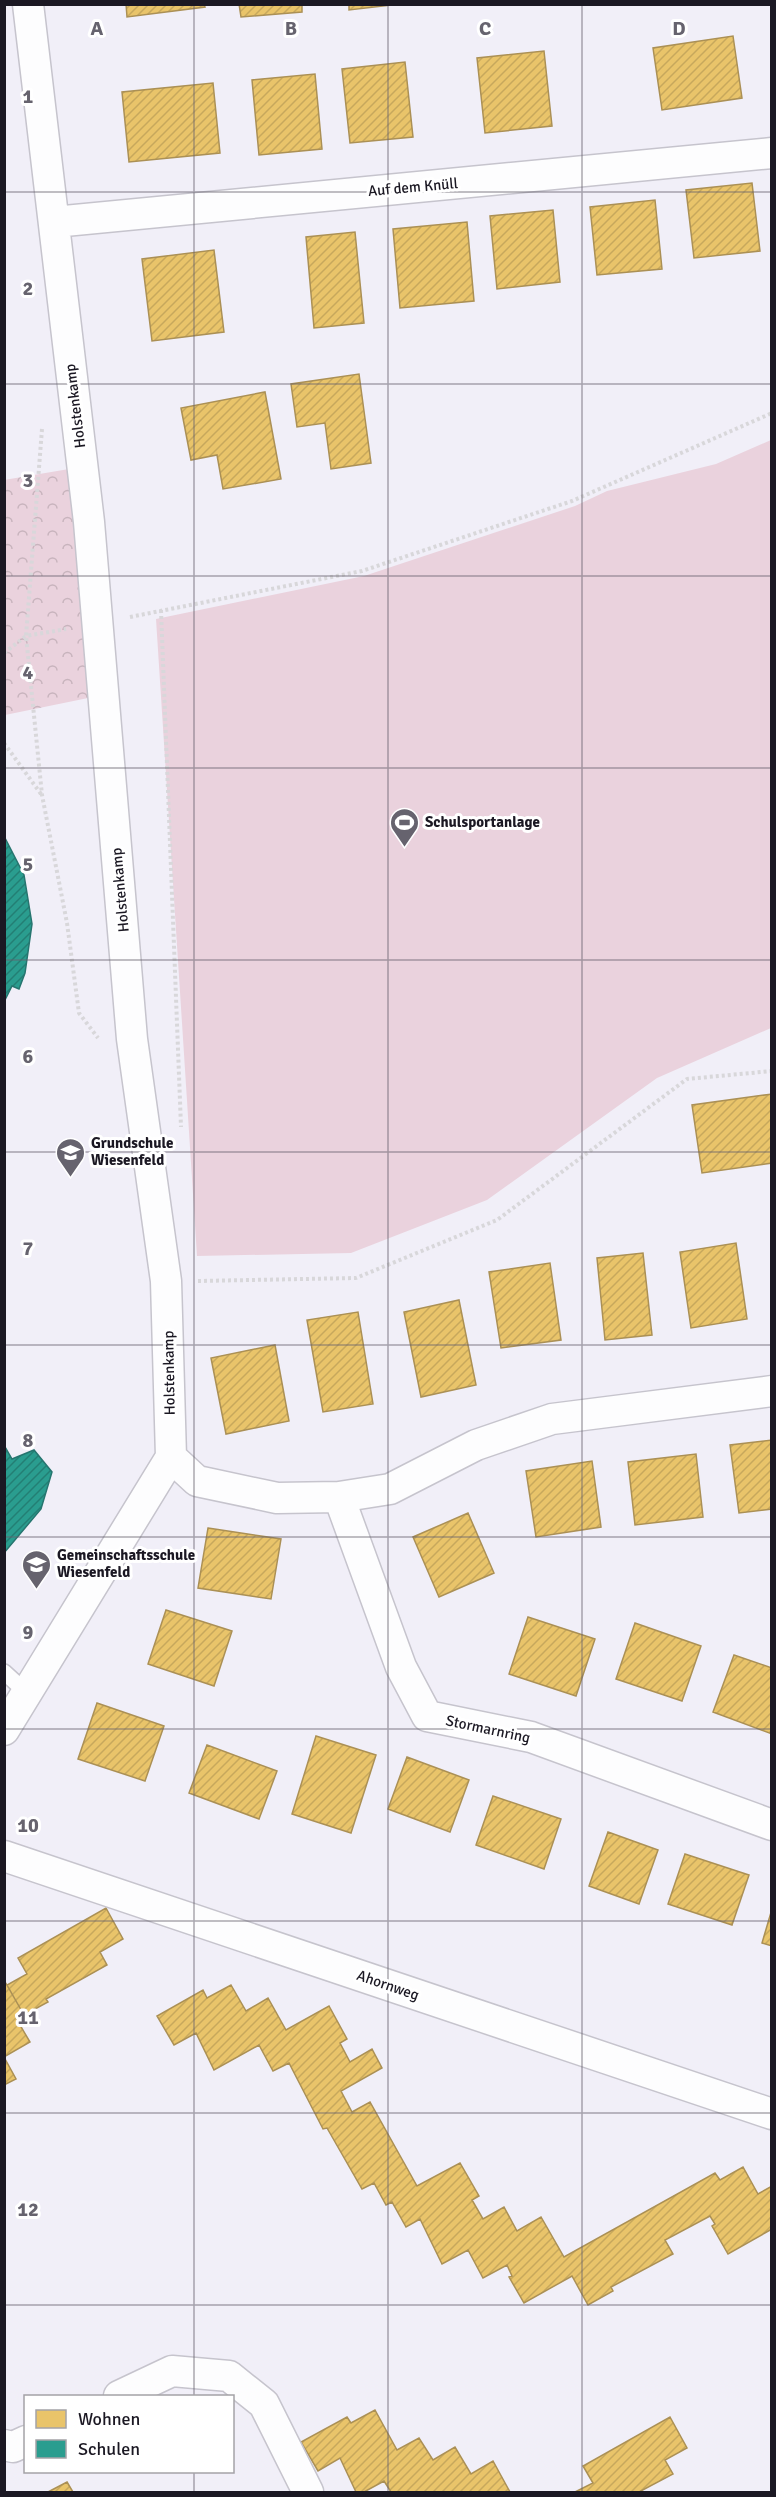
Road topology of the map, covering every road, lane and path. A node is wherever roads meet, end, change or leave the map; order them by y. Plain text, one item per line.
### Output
1 (28, 4) edge
2 (771, 153) edge
3 (54, 222) junction
4 (771, 413) edge
5 (77, 417) junction
6 (161, 610) junction
7 (126, 618) dead end
8 (77, 627) dead end
9 (26, 636) junction
10 (4, 653) edge
11 (4, 743) edge
12 (42, 795) junction
13 (100, 1040) dead end
14 (771, 1071) edge
15 (181, 1128) dead end
16 (166, 1281) junction
17 (771, 1391) edge
18 (171, 1456) junction
19 (339, 1497) junction
20 (4, 1672) edge
21 (27, 1694) junction
22 (4, 1730) edge
23 (771, 1825) edge
24 (4, 1856) edge
25 (771, 2114) edge
26 (123, 2395) edge
27 (24, 2442) edge
28 (4, 2445) edge
29 (308, 2493) edge

1 - 3 street, Holstenkamp
2 - 3 street, Auf dem Knüll
3 - 5 street, Holstenkamp
4 - 6 path
5 - 9 path
5 - 16 street, Holstenkamp
6 - 7 path
6 - 15 path
8 - 9 path
9 - 10 path
9 - 12 path
11 - 12 path
12 - 13 path
14 - 16 path
16 - 18 street, Holstenkamp
17 - 19 street
18 - 19 street
18 - 21 street
19 - 23 street, Stormarnring
20 - 21 lane
21 - 22 street
24 - 25 street, Ahornweg
26 - 29 street
27 - 28 street

